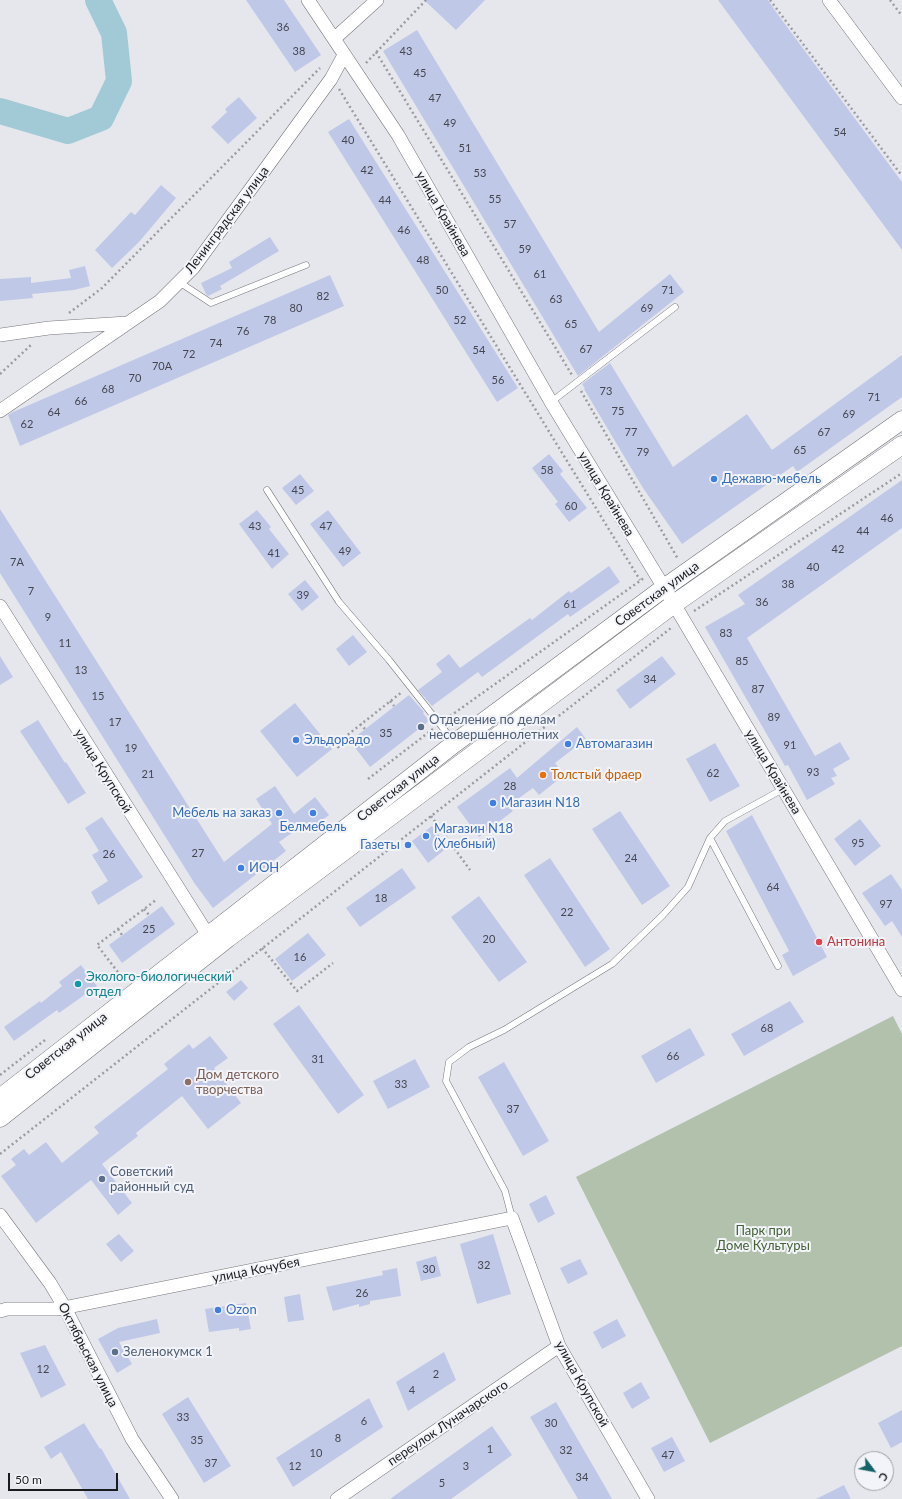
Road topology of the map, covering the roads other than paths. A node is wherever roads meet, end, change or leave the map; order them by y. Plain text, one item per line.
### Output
1 (308, 0) edge
2 (377, 0) edge
3 (829, 0) edge
4 (339, 35) junction
5 (344, 55) junction
6 (902, 98) edge
7 (306, 265) dead end
8 (179, 282) junction
9 (676, 307) dead end
10 (127, 323) junction
11 (0, 335) edge
12 (551, 402) junction
13 (0, 411) edge
14 (902, 420) edge
15 (902, 445) edge
16 (267, 490) dead end
17 (659, 581) junction
18 (674, 604) junction
19 (0, 606) edge
20 (455, 743) junction
21 (783, 789) junction
22 (710, 838) junction
23 (208, 935) junction
24 (778, 966) dead end
25 (902, 990) edge
26 (0, 1098) edge
27 (0, 1118) edge
28 (0, 1215) edge
29 (512, 1218) junction
30 (65, 1308) junction
31 (0, 1311) edge
32 (559, 1346) junction
33 (172, 1499) edge
34 (337, 1499) edge
35 (648, 1499) edge

1 - 4 street, улица Крайнева
2 - 4 street
3 - 6 street
4 - 5 street, улица Крайнева
5 - 8 street, Ленинградская улица
5 - 12 street, улица Крайнева
7 - 8 lane
8 - 10 street, Ленинградская улица
9 - 12 lane
10 - 11 street
10 - 13 street, Ленинградская улица
12 - 17 street, улица Крайнева
14 - 17 street, Советская улица
15 - 18 street, Советская улица
16 - 20 lane
17 - 18 street, улица Крайнева
17 - 20 street, Советская улица
18 - 21 street, улица Крайнева
18 - 27 street, Советская улица
19 - 23 street, улица Крупской
20 - 23 street, Советская улица
21 - 22 lane
21 - 25 street, улица Крайнева
22 - 24 lane
22 - 29 lane
23 - 26 street, Советская улица
28 - 30 street, Октябрьская улица
29 - 30 street, улица Кочубея
29 - 32 street, улица Крупской
30 - 31 street, улица Кочубея
30 - 33 street, Октябрьская улица
32 - 34 street, переулок Луначарского
32 - 35 street, улица Крупской

